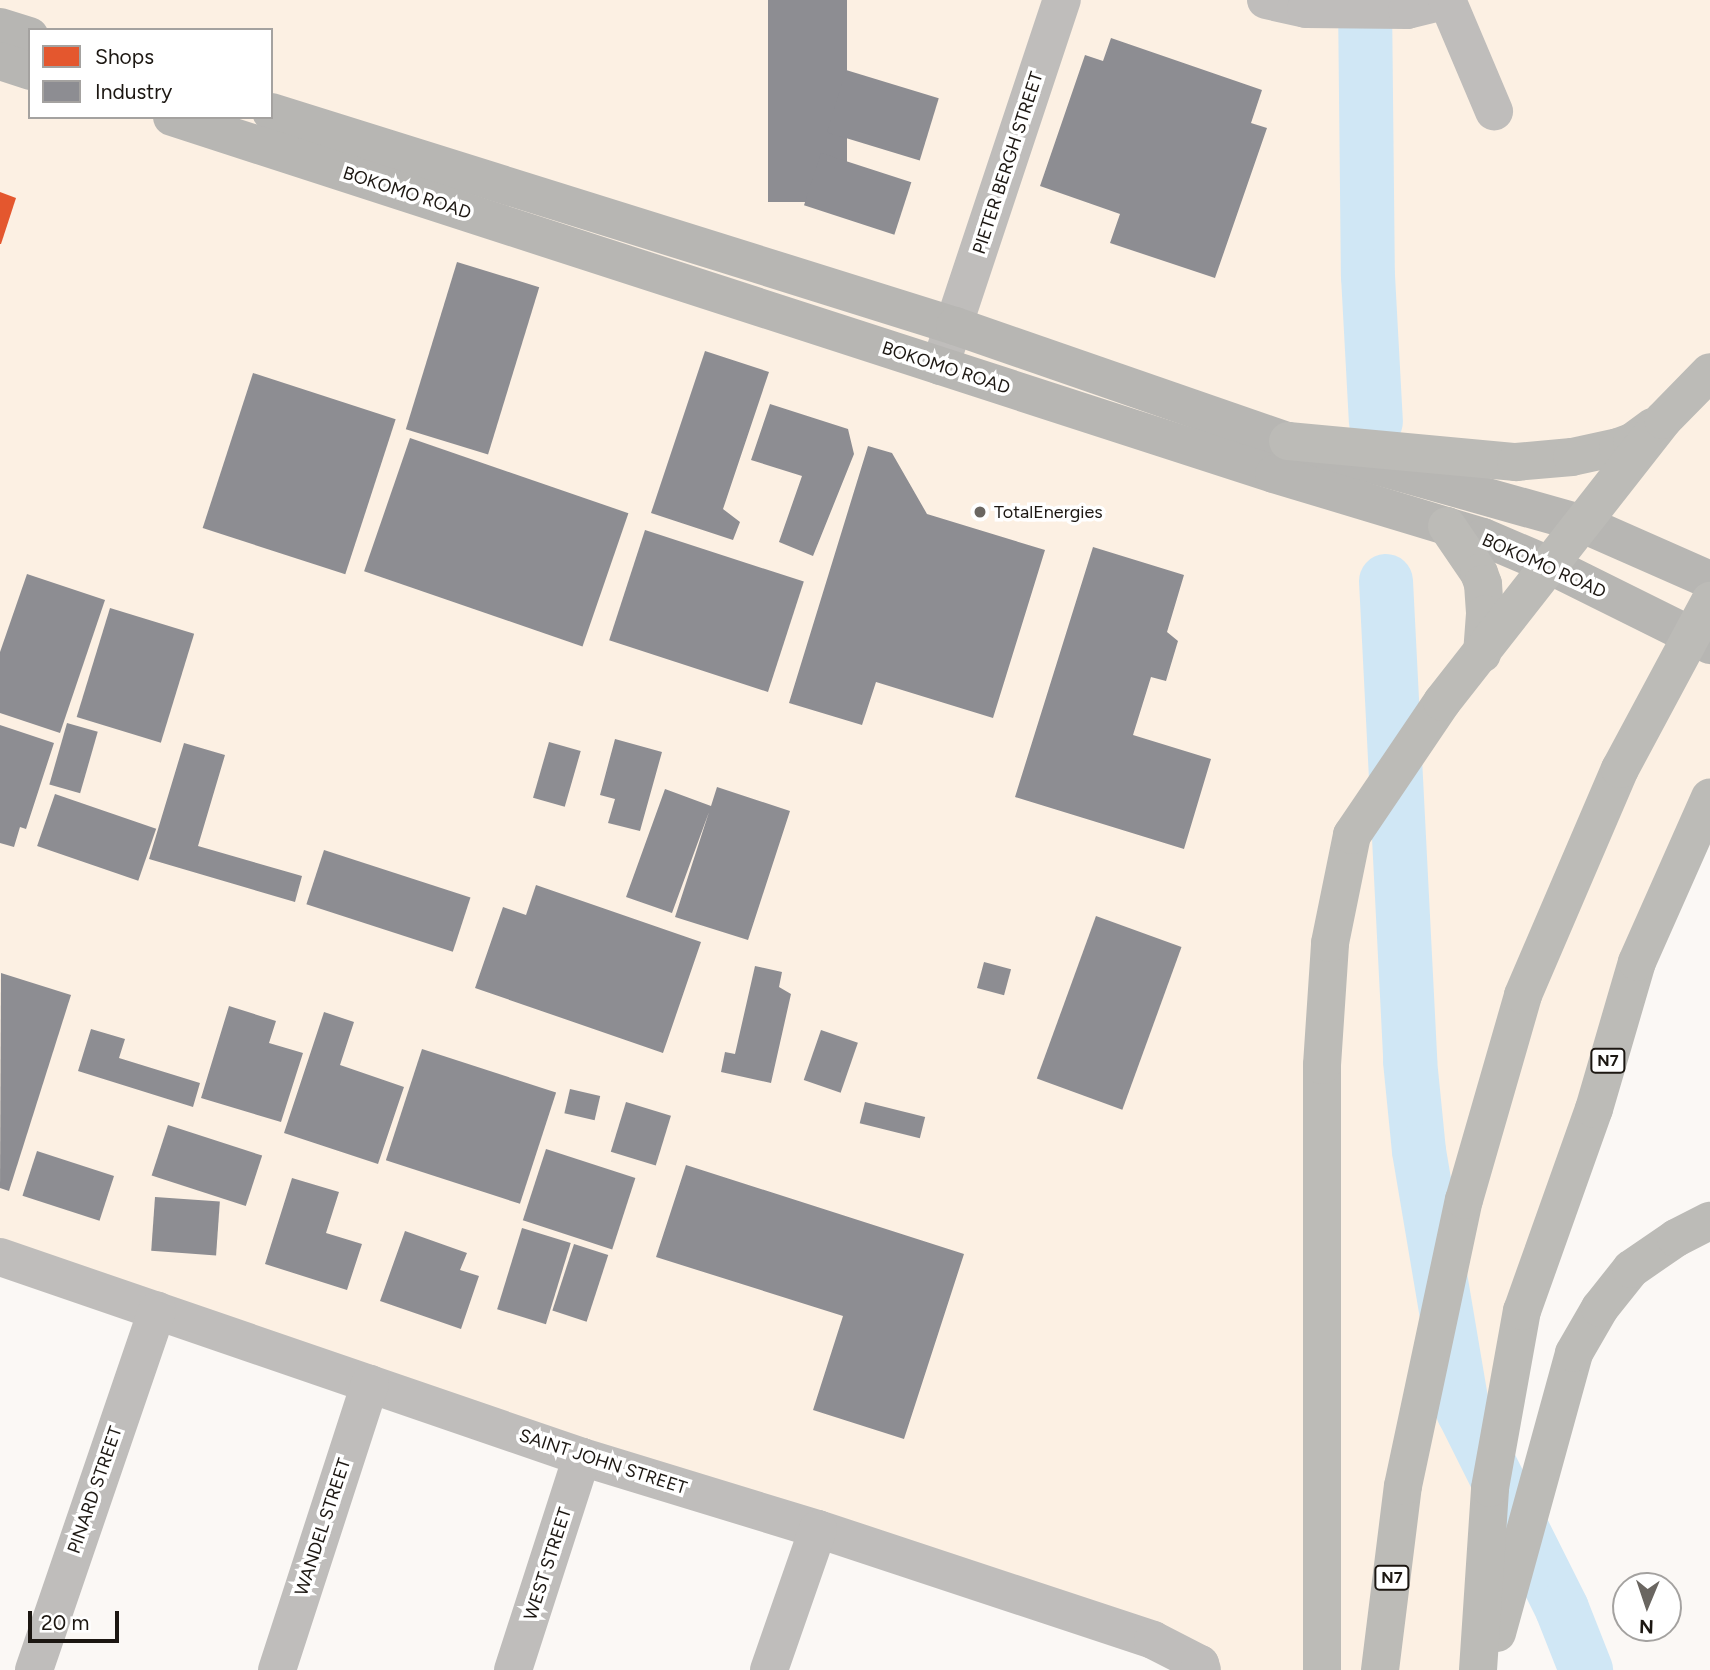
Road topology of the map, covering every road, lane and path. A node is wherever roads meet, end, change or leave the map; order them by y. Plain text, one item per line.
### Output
1 (1062, 0) edge
2 (1265, 0) edge
3 (1448, 0) edge
4 (0, 27) edge
5 (28, 35) edge
6 (0, 61) edge
7 (28, 70) edge
8 (1494, 111) dead end
9 (273, 113) edge
10 (178, 119) edge
11 (955, 326) junction
12 (940, 366) junction
13 (1710, 372) edge
14 (1663, 420) junction
15 (1288, 441) junction
16 (1583, 524) junction
17 (1447, 526) junction
18 (1551, 566) junction
19 (1710, 580) edge
20 (1710, 601) edge
21 (1710, 645) edge
22 (1482, 653) junction
23 (1706, 805) edge
24 (1710, 1221) edge
25 (0, 1257) edge
26 (157, 1310) junction
27 (370, 1384) junction
28 (582, 1457) junction
29 (818, 1530) junction
30 (34, 1670) edge
31 (276, 1670) edge
32 (513, 1670) edge
33 (769, 1670) edge
34 (1202, 1670) edge
35 (1322, 1670) edge
36 (1380, 1670) edge
37 (1478, 1670) edge
38 (1487, 1670) edge

1 - 11 street, PIETER BERGH STREET
2 - 3 street
3 - 8 street
4 - 5 main road
6 - 7 main road
9 - 11 main road, BOKOMO ROAD
10 - 12 main road, BOKOMO ROAD
11 - 12 street, PIETER BERGH STREET
11 - 15 main road, BOKOMO ROAD
12 - 17 main road, BOKOMO ROAD
13 - 14 highway
14 - 15 highway
14 - 16 highway
15 - 16 main road, BOKOMO ROAD
16 - 18 highway
16 - 19 main road, BOKOMO ROAD
17 - 18 main road, BOKOMO ROAD
17 - 22 highway
18 - 21 main road, BOKOMO ROAD
18 - 22 highway
20 - 36 highway, N7, bridge
22 - 35 highway
23 - 37 highway, N7
24 - 38 highway
25 - 26 street, SAINT JOHN STREET
26 - 27 street, SAINT JOHN STREET
26 - 30 street, PINARD STREET
27 - 28 street, SAINT JOHN STREET
27 - 31 street, WANDEL STREET
28 - 29 street, SAINT JOHN STREET
28 - 32 street, WEST STREET
29 - 33 street
29 - 34 street, SAINT JOHN STREET

